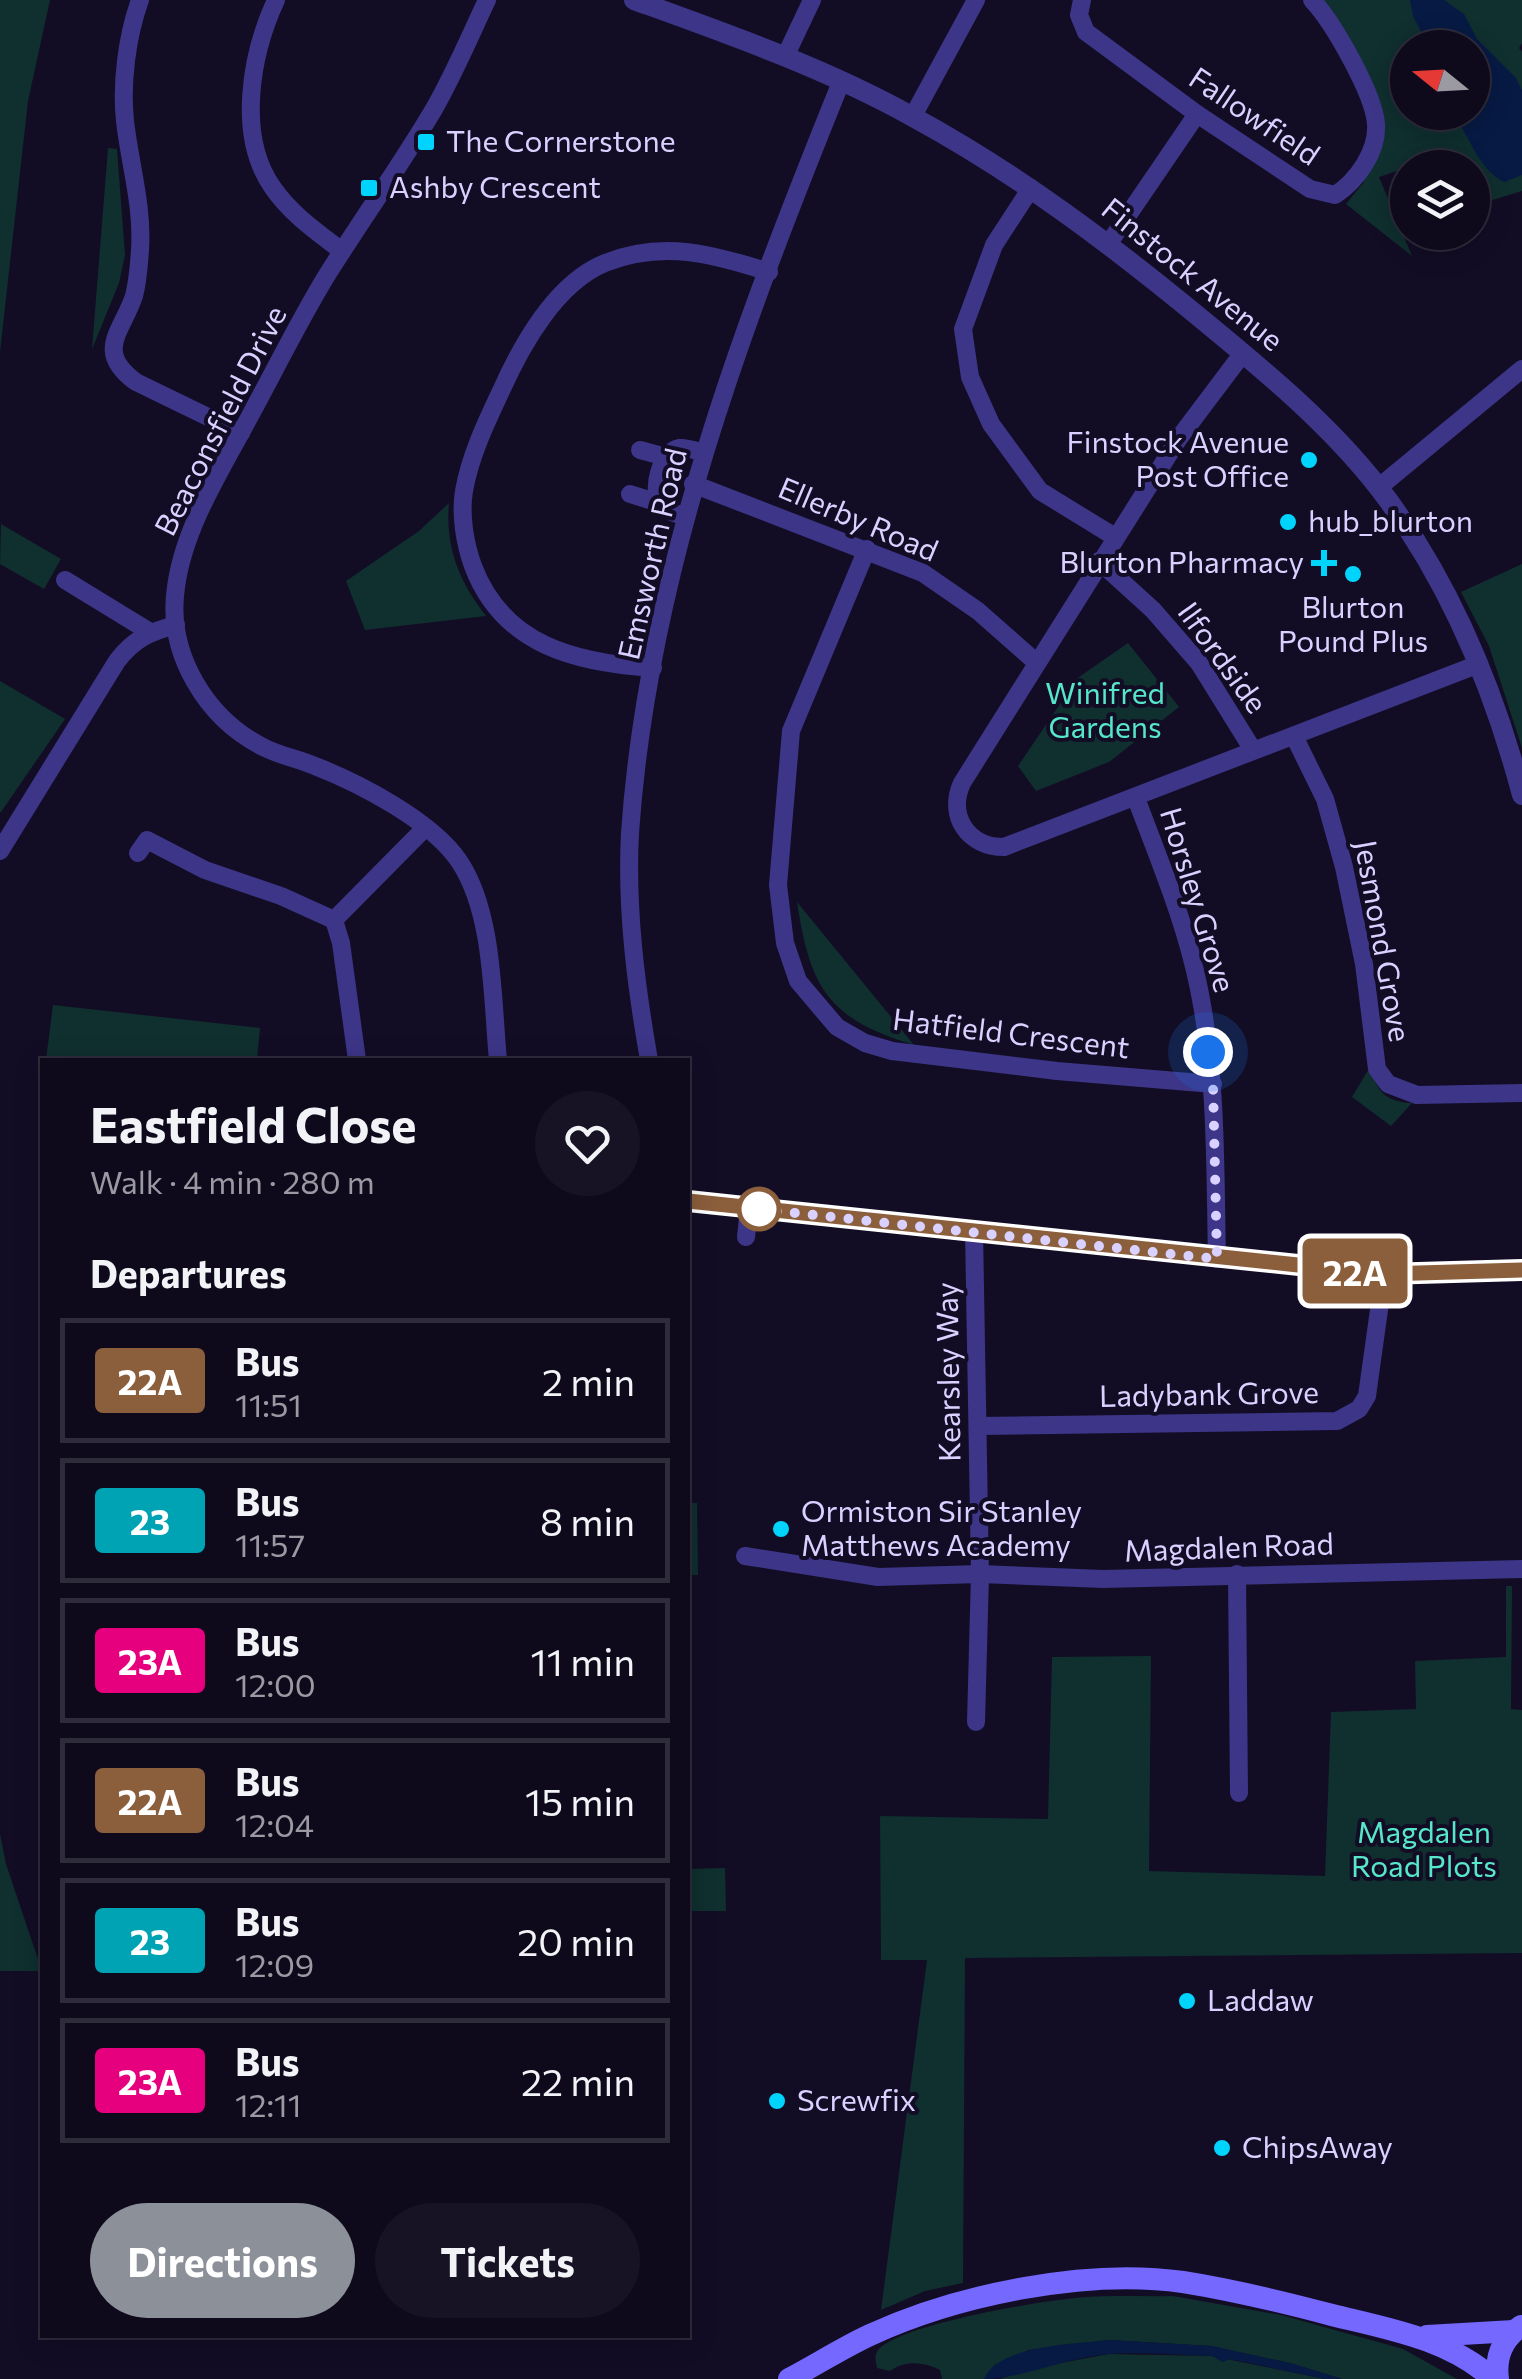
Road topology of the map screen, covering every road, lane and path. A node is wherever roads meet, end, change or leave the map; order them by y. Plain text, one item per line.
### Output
1 (140, 0) edge
2 (276, 0) edge
3 (487, 0) edge
4 (634, 0) edge
5 (812, 0) edge
6 (976, 0) edge
7 (1082, 0) edge
8 (1312, 0) edge
9 (785, 57) junction
10 (840, 82) junction
11 (1197, 114) junction
12 (912, 116) junction
13 (1031, 188) junction
14 (1109, 242) junction
15 (342, 251) junction
16 (769, 272) junction
17 (1243, 353) junction
18 (1522, 369) edge
19 (241, 433) junction
20 (640, 450) dead end
21 (704, 452) junction
22 (666, 457) junction
23 (693, 484) junction
24 (1378, 488) junction
25 (630, 494) dead end
26 (660, 503) junction
27 (685, 516) junction
28 (1114, 537) junction
29 (868, 549) junction
30 (1100, 561) junction
31 (64, 580) dead end
32 (176, 625) junction
33 (150, 632) junction
34 (1037, 664) junction
35 (1478, 664) junction
36 (653, 668) junction
37 (1294, 736) junction
38 (1253, 750) junction
39 (1522, 795) edge
40 (1136, 798) junction
41 (425, 828) junction
42 (0, 850) edge
43 (138, 853) dead end
44 (334, 920) junction
45 (357, 1058) edge
46 (498, 1058) edge
47 (648, 1058) edge
48 (1213, 1084) junction
49 (1522, 1093) edge
50 (690, 1201) edge
51 (749, 1208) junction
52 (974, 1230) junction
53 (746, 1237) dead end
54 (1217, 1259) junction
55 (1522, 1270) edge
56 (1384, 1274) junction
57 (978, 1426) junction
58 (744, 1556) dead end
59 (1522, 1569) edge
60 (980, 1574) junction
61 (1237, 1574) junction
62 (979, 1722) dead end
63 (1239, 1793) dead end
64 (1518, 2328) edge
65 (1419, 2336) junction
66 (789, 2379) edge
67 (1495, 2379) edge

1 - 19 street
2 - 15 street
3 - 15 street, Beaconsfield Drive
4 - 9 street, Finstock Avenue
5 - 9 street
6 - 12 street
7 - 11 street, Fallowfield
8 - 11 street, Fallowfield
9 - 10 street, Finstock Avenue
10 - 12 street, Finstock Avenue
10 - 16 street, Emsworth Road
11 - 14 street
12 - 13 street, Finstock Avenue
13 - 14 street, Finstock Avenue
13 - 28 street
14 - 17 street, Finstock Avenue
15 - 19 street, Beaconsfield Drive
16 - 21 street, Emsworth Road
16 - 36 street
17 - 24 street, Finstock Avenue
17 - 28 street
18 - 24 street
19 - 32 street, Beaconsfield Drive
20 - 22 street
21 - 22 street
21 - 23 street, Emsworth Road
22 - 26 street
23 - 27 street, Emsworth Road
23 - 29 street, Ellerby Road
24 - 35 street, Finstock Avenue
25 - 26 street
26 - 27 street
27 - 36 street, Emsworth Road
28 - 30 street
29 - 34 street, Ellerby Road
29 - 48 street, Hatfield Crescent
30 - 34 street
30 - 38 street, Ilfordside
31 - 33 street
32 - 33 street
32 - 41 street, Beaconsfield Drive
33 - 42 street
34 - 40 street
35 - 37 street
35 - 39 street, Finstock Avenue
36 - 47 street, Emsworth Road
37 - 38 street
37 - 49 street, Jesmond Grove
38 - 40 street
40 - 48 street, Horsley Grove
41 - 44 street
41 - 46 street, Beaconsfield Drive
43 - 44 street
44 - 45 street
48 - 54 street, Horsley Grove
50 - 51 street
51 - 52 street
51 - 53 street
52 - 54 street
52 - 57 street, Kearsley Way
54 - 56 street
55 - 56 street
56 - 57 street, Ladybank Grove
57 - 60 street, Kearsley Way
58 - 60 street, Magdalen Road
59 - 61 street, Magdalen Road
60 - 61 street, Magdalen Road
60 - 62 street, Kearsley Way
61 - 63 street
64 - 65 main road
64 - 67 main road
65 - 66 main road
65 - 67 main road

